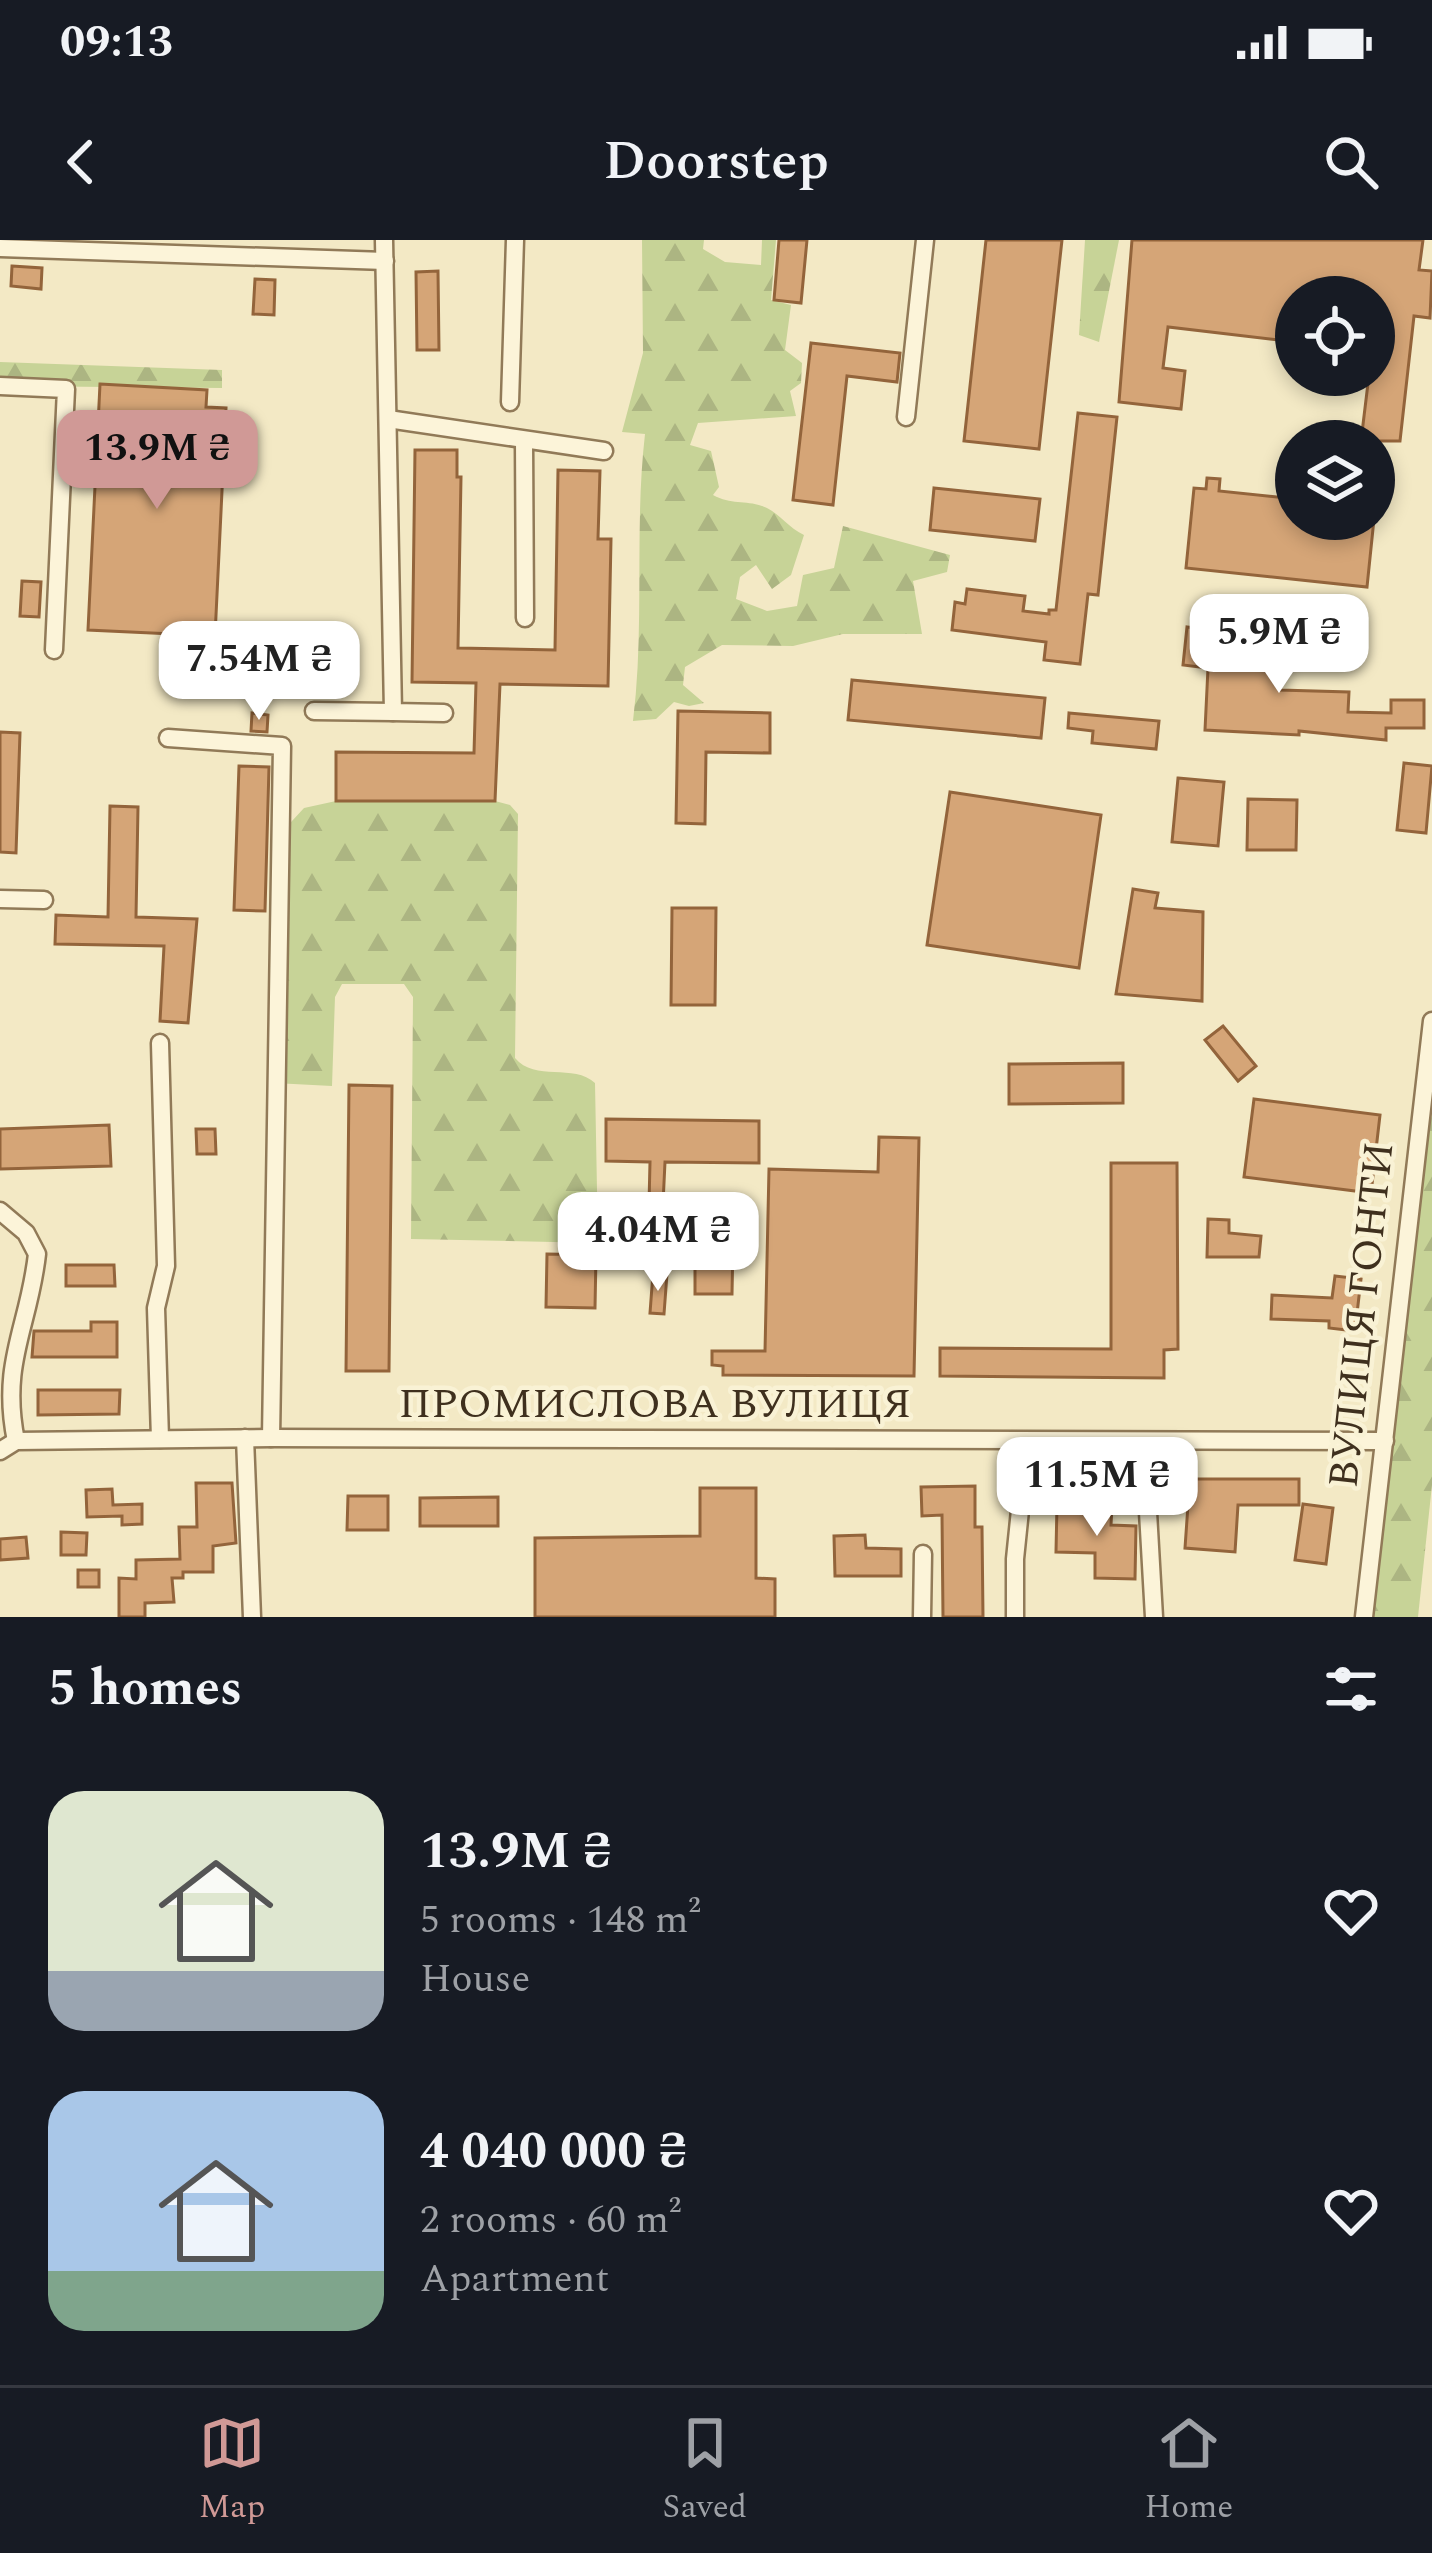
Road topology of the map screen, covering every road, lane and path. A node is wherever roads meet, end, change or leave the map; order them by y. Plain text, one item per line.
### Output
1 (384, 240) edge
2 (515, 240) edge
3 (925, 240) edge
4 (0, 248) edge
5 (385, 261) junction
6 (0, 386) edge
7 (510, 402) dead end
8 (906, 417) dead end
9 (388, 419) junction
10 (524, 440) junction
11 (604, 451) dead end
12 (525, 618) dead end
13 (54, 650) dead end
14 (314, 711) dead end
15 (393, 712) junction
16 (444, 713) dead end
17 (168, 738) dead end
18 (0, 899) edge
19 (44, 900) dead end
20 (1432, 1021) edge
21 (160, 1043) dead end
22 (0, 1211) edge
23 (245, 1438) junction
24 (271, 1438) junction
25 (160, 1439) junction
26 (1385, 1441) junction
27 (1027, 1442) junction
28 (1144, 1442) junction
29 (8, 1446) edge
30 (923, 1553) dead end
31 (252, 1617) edge
32 (922, 1617) edge
33 (1015, 1617) edge
34 (1154, 1617) edge
35 (1364, 1617) edge

1 - 5 street
2 - 7 street
3 - 8 street
4 - 5 street
5 - 9 street
6 - 13 street
9 - 10 street
9 - 15 street
10 - 11 street
10 - 12 street
14 - 15 street
15 - 16 street
17 - 24 street
18 - 19 street
20 - 26 street, ВУЛИЦЯ ГОНТИ
21 - 25 street
22 - 29 street
23 - 24 street, ПРОМИСЛОВА ВУЛИЦЯ
23 - 25 street, ПРОМИСЛОВА ВУЛИЦЯ
23 - 31 street
24 - 27 street, ПРОМИСЛОВА ВУЛИЦЯ
25 - 29 street, ПРОМИСЛОВА ВУЛИЦЯ
26 - 28 street, ПРОМИСЛОВА ВУЛИЦЯ
26 - 35 street, ВУЛИЦЯ ГОНТИ
27 - 28 street, ПРОМИСЛОВА ВУЛИЦЯ
27 - 33 street
28 - 34 street
30 - 32 street

